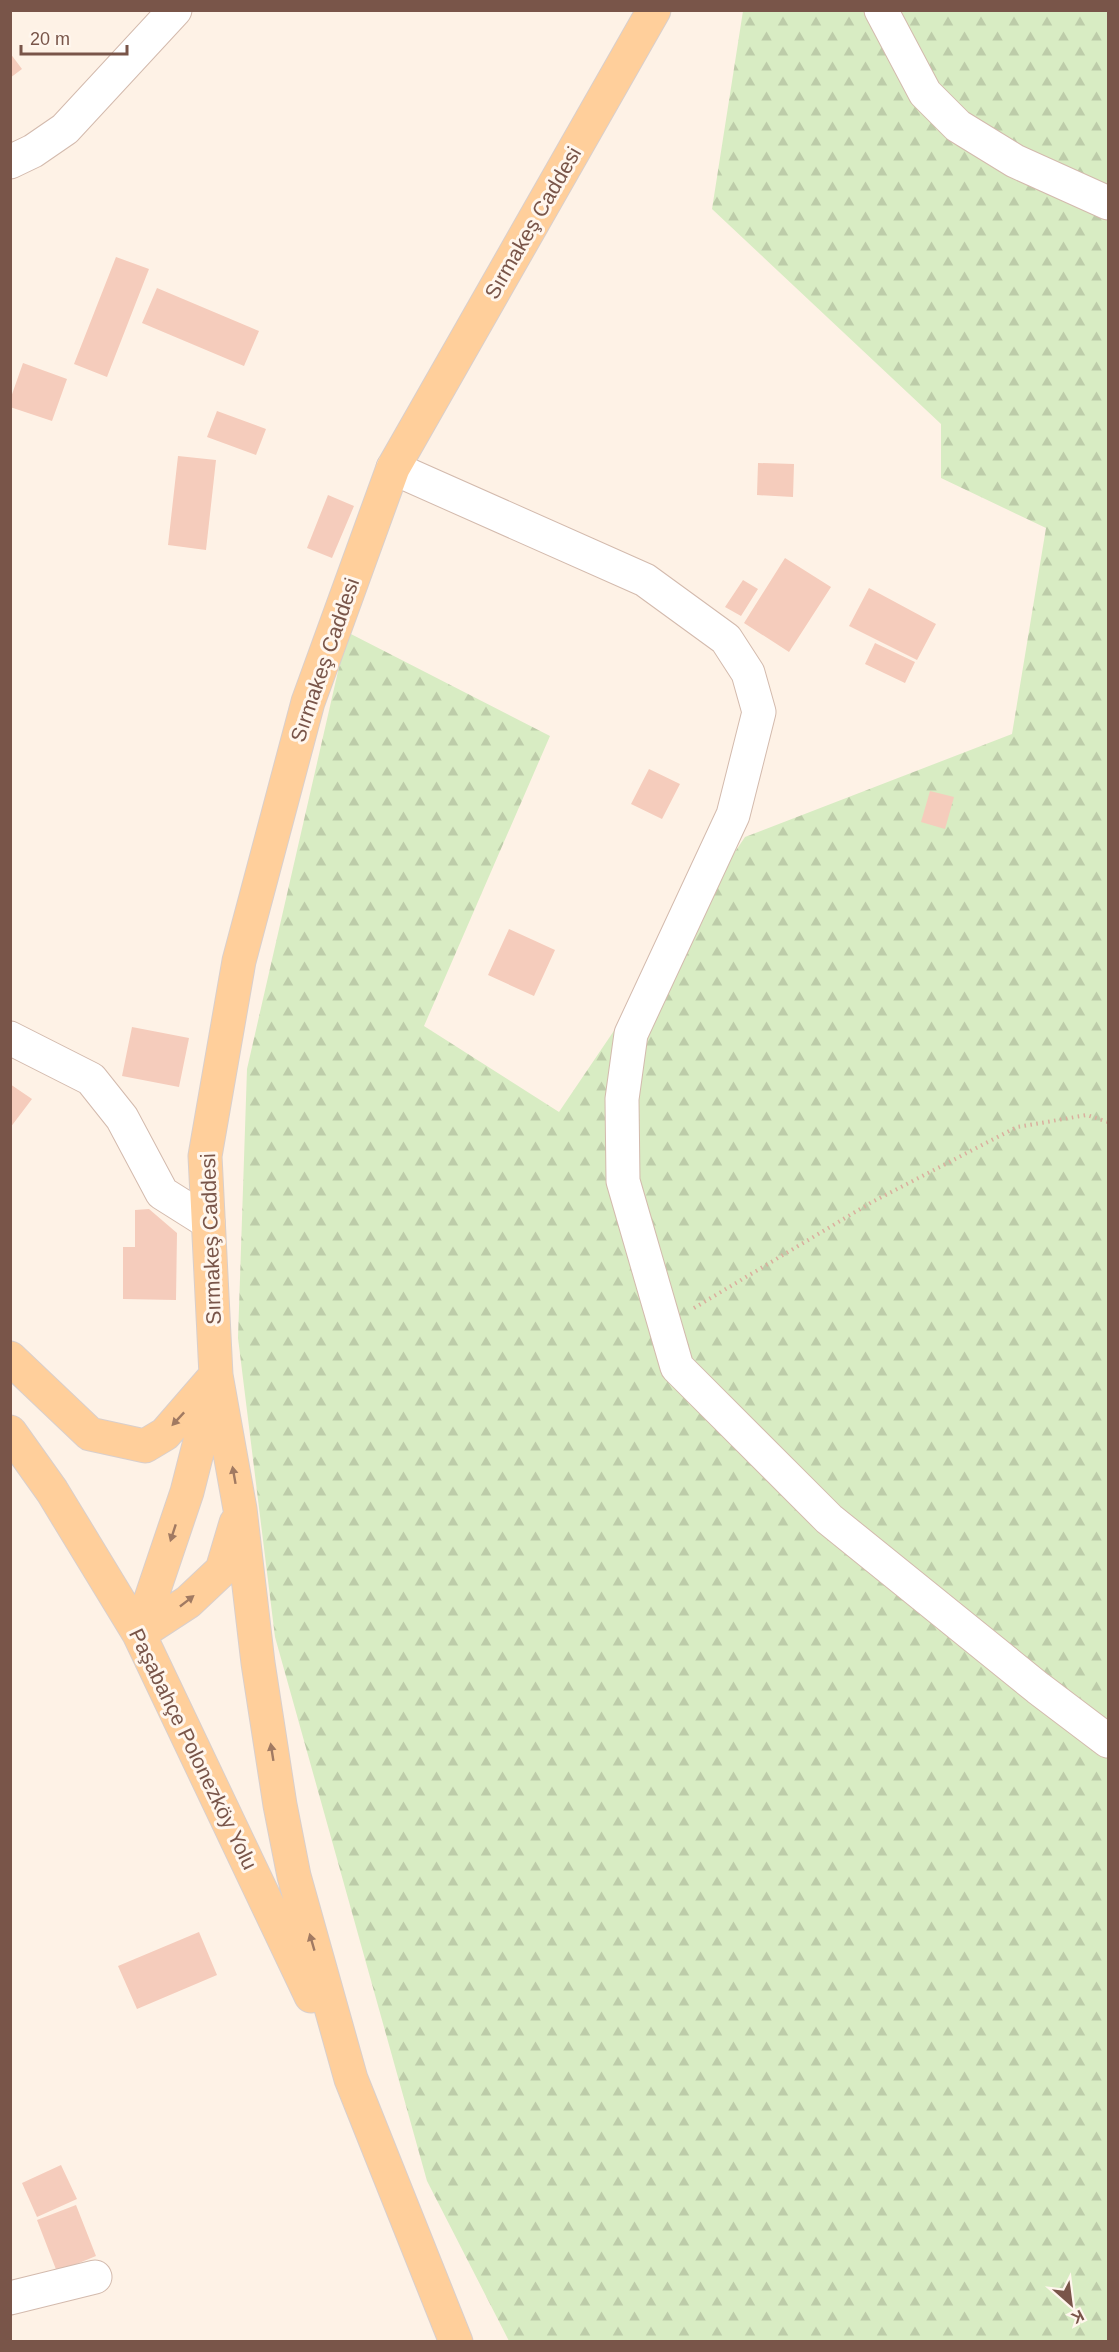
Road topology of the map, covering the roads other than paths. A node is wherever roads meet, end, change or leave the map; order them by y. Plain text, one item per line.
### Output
1 (175, 10) edge
2 (654, 10) edge
3 (881, 10) edge
4 (10, 162) edge
5 (1108, 203) edge
6 (393, 468) junction
7 (10, 1038) edge
8 (208, 1222) junction
9 (10, 1358) edge
10 (216, 1375) junction
11 (10, 1432) edge
12 (240, 1509) junction
13 (139, 1634) junction
14 (1108, 1741) edge
15 (351, 2079) junction
16 (95, 2277) dead end
17 (10, 2298) edge
18 (456, 2342) edge

1 - 4 street
2 - 6 main road, Sırmakeş Caddesi
3 - 5 street
6 - 8 main road, Sırmakeş Caddesi
6 - 14 street
7 - 8 street
8 - 10 main road, Sırmakeş Caddesi
10 -> 9 main road
12 -> 10 main road
10 -> 13 main road
11 - 13 main road, Paşabahçe Polonezköy Yolu
13 -> 12 main road
15 -> 12 main road
13 - 15 main road, Paşabahçe Polonezköy Yolu
15 - 18 main road
16 - 17 street

